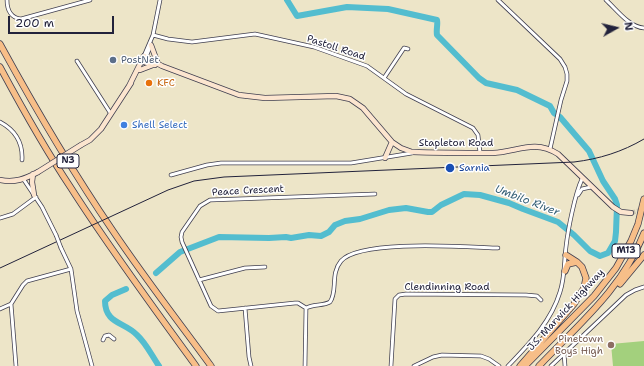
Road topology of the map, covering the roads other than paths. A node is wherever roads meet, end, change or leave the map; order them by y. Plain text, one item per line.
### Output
1 (7, 0) edge
2 (90, 0) edge
3 (160, 0) edge
4 (498, 0) edge
5 (606, 0) edge
6 (644, 29) edge
7 (152, 36) junction
8 (0, 44) edge
9 (151, 45) junction
10 (408, 49) dead end
11 (144, 59) junction
12 (77, 62) dead end
13 (159, 65) junction
14 (0, 67) edge
15 (140, 70) junction
16 (384, 78) junction
17 (129, 86) junction
18 (111, 114) junction
19 (0, 122) edge
20 (392, 142) junction
21 (550, 149) junction
22 (412, 152) junction
23 (480, 152) junction
24 (385, 158) junction
25 (22, 160) dead end
26 (35, 173) junction
27 (171, 175) dead end
28 (582, 179) junction
29 (0, 180) edge
30 (24, 180) junction
31 (591, 187) junction
32 (375, 194) dead end
33 (35, 196) junction
34 (577, 196) junction
35 (644, 199) edge
36 (631, 213) tunnel mouth
37 (0, 218) edge
38 (644, 233) edge
39 (498, 248) dead end
40 (566, 255) junction
41 (644, 255) edge
42 (577, 262) junction
43 (265, 267) dead end
44 (71, 269) junction
45 (564, 271) junction
46 (199, 280) junction
47 (644, 287) edge
48 (608, 296) junction
49 (542, 300) dead end
50 (11, 304) junction
51 (245, 308) junction
52 (306, 308) junction
53 (0, 309) edge
54 (114, 339) dead end
55 (103, 340) dead end
56 (564, 353) junction
57 (251, 365) edge
58 (16, 366) edge
59 (92, 366) edge
60 (196, 366) edge
61 (210, 366) edge
62 (305, 366) edge
63 (391, 366) edge
64 (414, 366) edge
65 (499, 366) edge
66 (508, 366) edge
67 (520, 366) edge
68 (525, 366) edge
69 (539, 366) edge
70 (551, 366) edge
71 (565, 366) edge

1 - 2 street
3 - 7 street
4 - 21 street
5 - 6 street
7 - 9 street
7 - 11 street
7 - 16 street, Pastoll Road
8 - 61 highway, N3
9 - 11 street
9 - 13 main road
10 - 16 street
11 - 13 main road, Stapleton Road
11 - 15 main road
11 - 17 main road
12 - 18 street
13 - 15 main road
13 - 20 main road, Stapleton Road
14 - 60 highway, N3
15 - 17 main road
16 - 23 street, Pastoll Road
17 - 18 main road
18 - 26 main road, bridge
19 - 25 street
20 - 22 main road, Stapleton Road
20 - 24 main road
21 - 23 main road, Stapleton Road
21 - 28 main road, Stapleton Road
22 - 23 main road, Stapleton Road
22 - 24 street
24 - 27 street
26 - 30 main road
26 - 33 main road
28 - 31 main road, Stapleton Road
28 - 34 street
29 - 30 main road
30 - 33 street
31 - 34 street
31 - 36 main road, Stapleton Road
32 - 46 street, Peace Crescent
33 - 37 street
33 - 44 street, bridge
34 - 40 street
35 - 68 highway, J.S. Marwick Highway / M13
38 - 48 highway, J.S. Marwick Highway / M13
39 - 52 street
40 - 42 highway
40 - 45 street
41 - 48 highway
42 - 45 highway
42 - 67 highway
43 - 46 street
44 - 50 street
44 - 59 street
45 - 66 street
46 - 51 street, Peace Crescent
47 - 56 street
48 - 69 highway, J.S. Marwick Highway / M13
49 - 63 street, Clendinning Road
50 - 53 street
50 - 58 street
51 - 52 street
51 - 57 street
52 - 62 street
54 - 55 street
56 - 70 street
56 - 71 street
64 - 65 street

